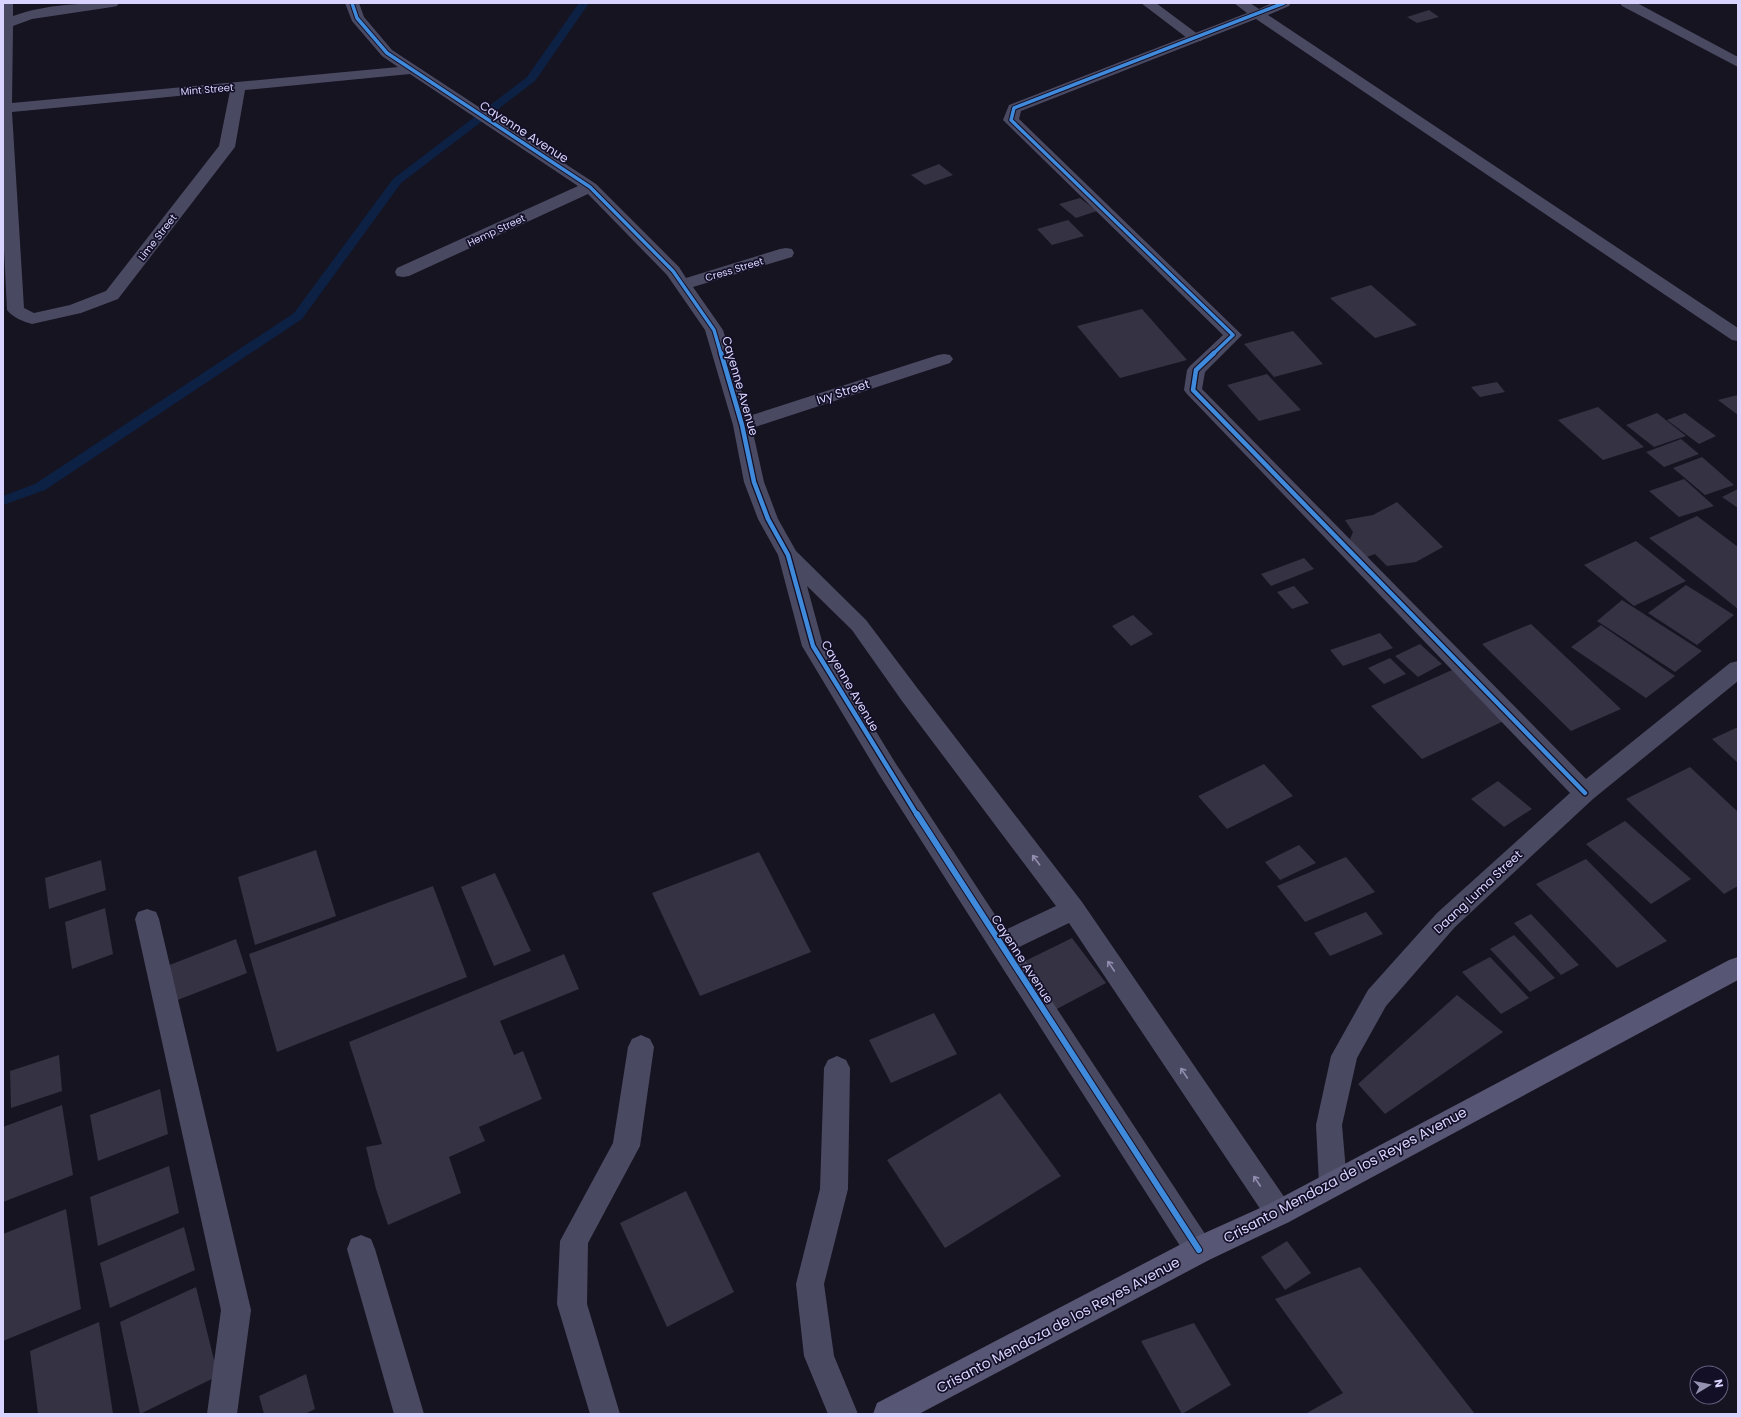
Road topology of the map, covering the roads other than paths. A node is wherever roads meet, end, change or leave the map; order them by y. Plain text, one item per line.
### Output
1 (6, 3) edge
2 (112, 3) edge
3 (352, 3) edge
4 (1148, 3) edge
5 (1241, 3) edge
6 (1284, 3) edge
7 (1627, 3) edge
8 (1258, 14) junction
9 (5, 24) edge
10 (1196, 38) junction
11 (1738, 63) edge
12 (411, 70) junction
13 (238, 86) junction
14 (4, 108) junction
15 (590, 187) junction
16 (786, 253) dead end
17 (403, 272) dead end
18 (682, 285) junction
19 (1738, 336) edge
20 (944, 359) dead end
21 (742, 425) junction
22 (788, 555) junction
23 (1738, 669) edge
24 (1585, 793) junction
25 (1073, 909) junction
26 (147, 919) dead end
27 (1001, 944) junction
28 (1738, 968) edge
29 (641, 1047) dead end
30 (837, 1068) dead end
31 (1333, 1183) junction
32 (1279, 1213) junction
33 (361, 1249) dead end
34 (1199, 1250) junction
35 (222, 1414) edge
36 (409, 1414) edge
37 (605, 1414) edge
38 (843, 1414) edge
39 (888, 1414) edge

1 - 9 street
2 - 9 street
3 - 12 street, Cayenne Avenue
4 - 10 lane
5 - 8 street
6 - 8 street
7 - 11 lane
8 - 10 street
8 - 19 street
9 - 14 street
10 - 24 street
12 - 13 street, Mint Street
12 - 15 street, Cayenne Avenue
13 - 14 street, Mint Street
13 - 14 street, Lime Street
15 - 17 street, Hemp Street
15 - 18 street, Cayenne Avenue
16 - 18 street, Cress Street
18 - 21 street, Cayenne Avenue
20 - 21 street, Ivy Street
21 - 22 street, Cayenne Avenue
25 -> 22 street, Cayenne Avenue
22 - 27 street, Cayenne Avenue
23 - 24 street, Daang Luma Street
24 - 31 street, Daang Luma Street
25 - 27 street
32 -> 25 street, Cayenne Avenue
26 - 35 street
27 - 34 street, Cayenne Avenue
28 - 31 main road, Crisanto Mendoza de los Reyes Avenue
29 - 37 street
30 - 38 street
31 - 32 main road, Crisanto Mendoza de los Reyes Avenue
32 - 34 main road, Crisanto Mendoza de los Reyes Avenue
33 - 36 street
34 - 39 main road, Crisanto Mendoza de los Reyes Avenue

